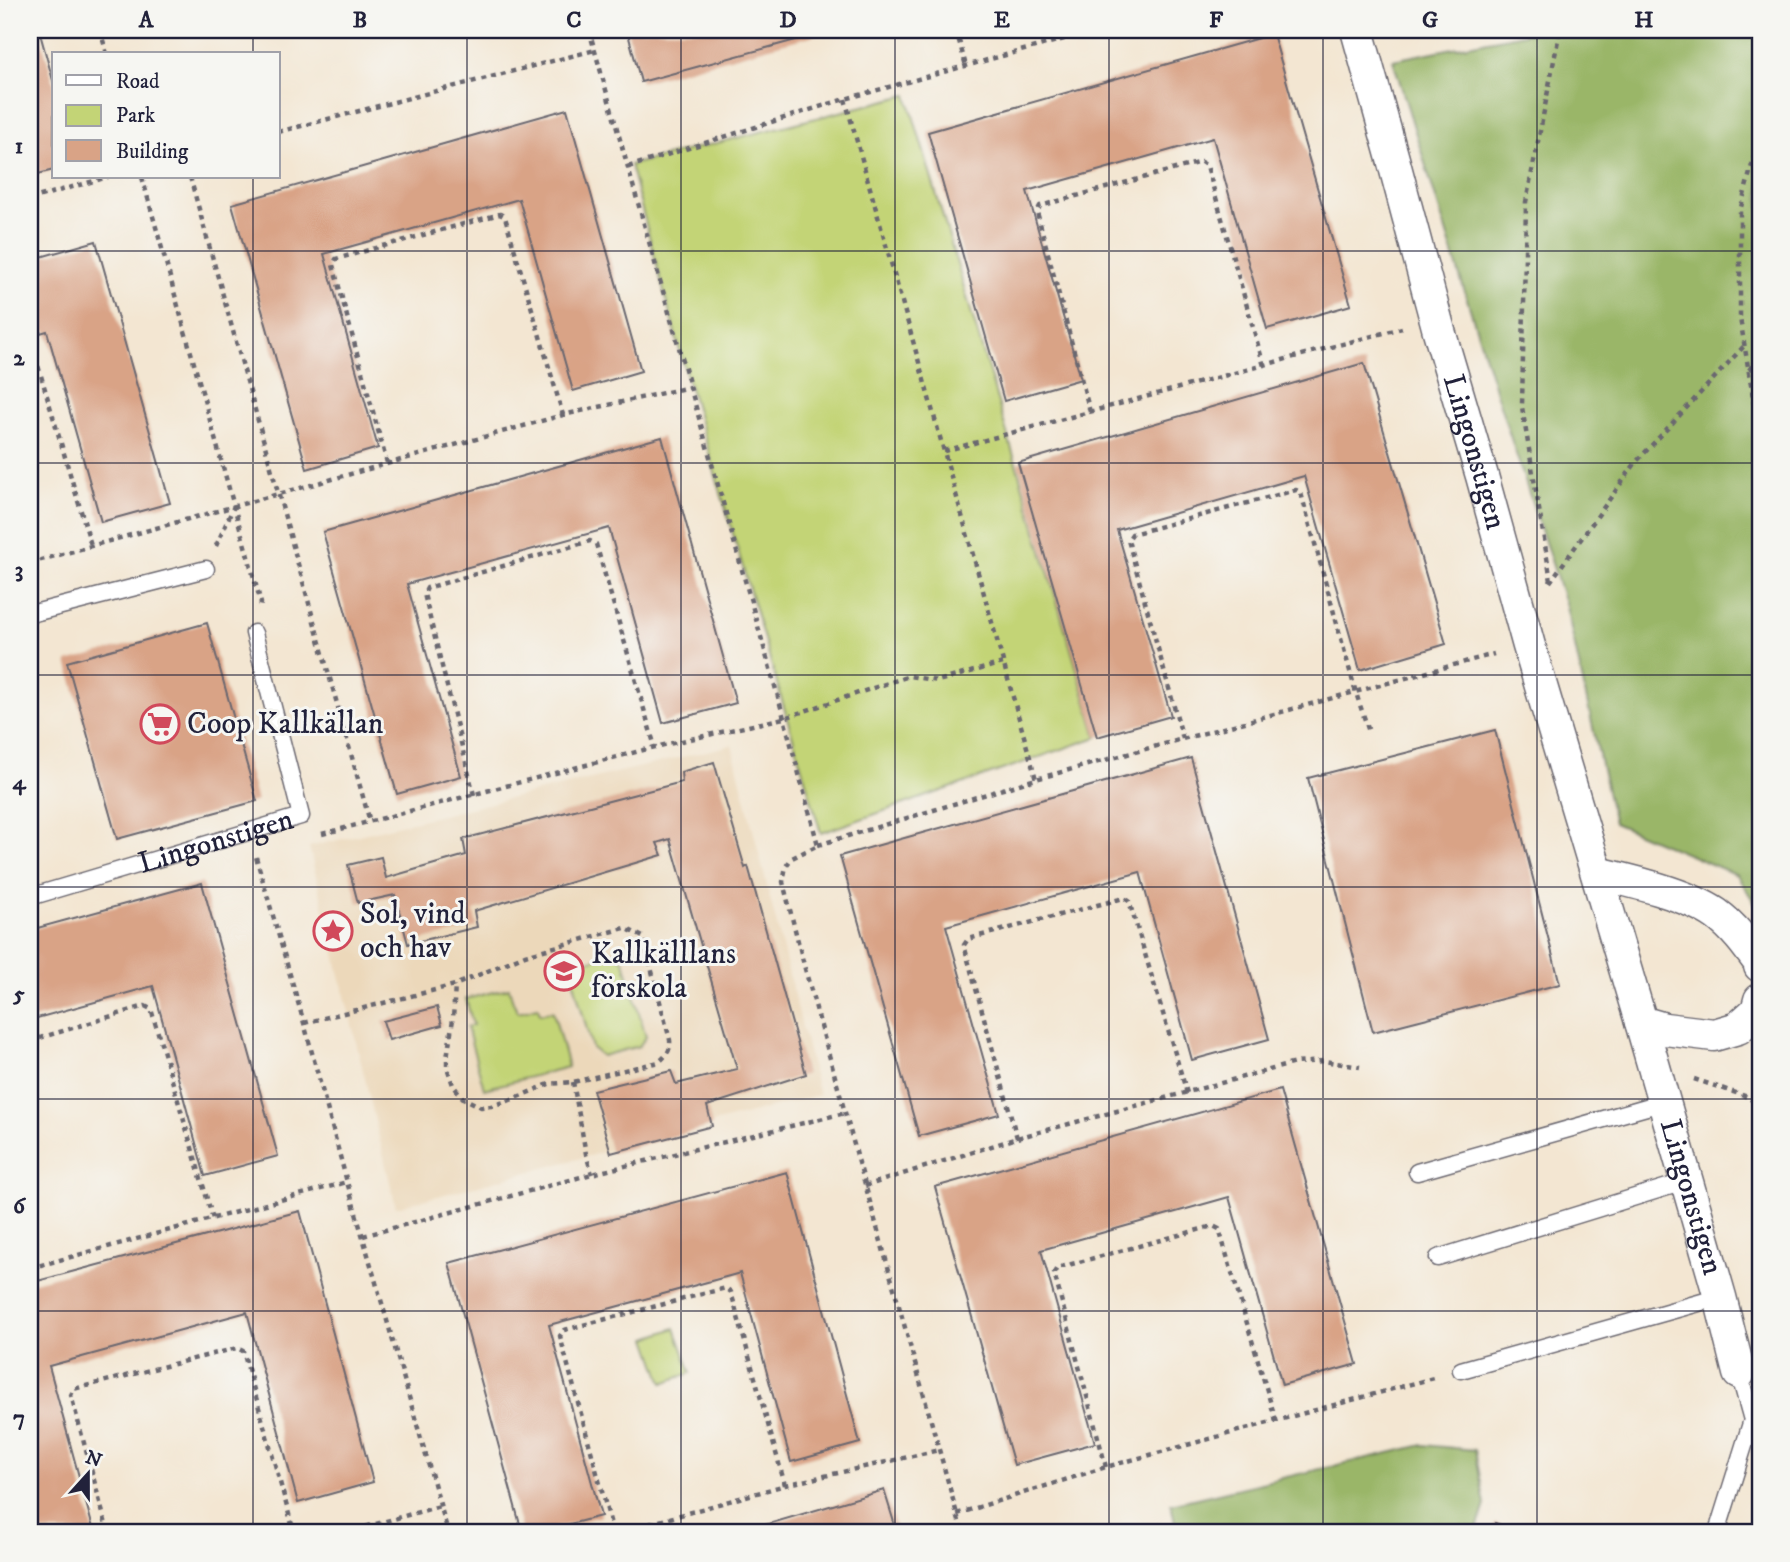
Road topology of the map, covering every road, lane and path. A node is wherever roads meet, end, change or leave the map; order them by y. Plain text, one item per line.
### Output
1 (100, 30) edge
2 (589, 30) edge
3 (956, 30) edge
4 (1097, 30) edge
5 (1357, 30) edge
6 (1560, 30) edge
7 (595, 50) junction
8 (106, 52) edge
9 (966, 66) junction
10 (845, 99) junction
11 (280, 131) edge
12 (1760, 134) edge
13 (628, 167) junction
14 (104, 178) edge
15 (142, 178) edge
16 (190, 178) edge
17 (30, 199) edge
18 (1404, 327) dead end
19 (1745, 345) junction
20 (30, 349) edge
21 (1760, 355) edge
22 (1264, 366) junction
23 (1749, 370) junction
24 (690, 387) junction
25 (1090, 412) junction
26 (563, 415) junction
27 (1760, 440) edge
28 (944, 451) junction
29 (387, 463) junction
30 (279, 493) junction
31 (234, 505) junction
32 (91, 545) junction
33 (30, 563) edge
34 (206, 569) joint
35 (1551, 581) junction
36 (30, 614) edge
37 (1523, 623) junction
38 (254, 633) joint
39 (1003, 663) junction
40 (1356, 693) junction
41 (784, 718) junction
42 (1369, 732) dead end
43 (1183, 739) junction
44 (655, 747) junction
45 (1036, 779) junction
46 (474, 795) junction
47 (370, 822) junction
48 (249, 832) junction
49 (319, 835) dead end
50 (818, 845) junction
51 (1597, 873) junction
52 (30, 897) edge
53 (1760, 966) edge
54 (455, 985) junction
55 (1760, 1000) edge
56 (1641, 1022) junction
57 (304, 1023) junction
58 (30, 1041) edge
59 (1360, 1067) dead end
60 (573, 1082) junction
61 (1661, 1091) junction
62 (1187, 1093) junction
63 (1760, 1105) edge
64 (845, 1113) junction
65 (1017, 1138) junction
66 (1417, 1172) dead end
67 (592, 1174) junction
68 (1687, 1181) junction
69 (347, 1182) junction
70 (865, 1186) junction
71 (213, 1219) junction
72 (363, 1236) junction
73 (30, 1254) edge
74 (1437, 1258) dead end
75 (32, 1268) edge
76 (1720, 1297) junction
77 (1461, 1370) joint
78 (1739, 1373) joint
79 (1276, 1421) junction
80 (939, 1450) junction
81 (1106, 1467) junction
82 (785, 1485) junction
83 (440, 1506) junction
84 (957, 1514) junction
85 (108, 1532) edge
86 (294, 1532) edge
87 (347, 1532) edge
88 (448, 1532) edge
89 (614, 1532) edge
90 (621, 1532) edge
91 (962, 1532) edge
92 (1717, 1532) edge

1 - 8 path
2 - 7 path
3 - 9 path
4 - 9 path
5 - 37 street, Lingonstigen
6 - 35 path
7 - 11 path
7 - 13 path
9 - 10 path
10 - 13 path
10 - 28 path
12 - 19 path
13 - 24 path
14 - 17 path
15 - 31 path
16 - 30 path
18 - 22 path
19 - 23 path
19 - 35 path
20 - 32 path
21 - 23 path
22 - 25 path
22 - 25 path
23 - 27 path
24 - 26 path
24 - 41 path
25 - 28 path
26 - 29 path
26 - 29 path
28 - 39 path
29 - 30 path
30 - 31 path
30 - 47 path
31 - 32 path
31 - 34 path
31 - 38 path
32 - 33 path
34 - 36 lane
35 - 37 path
37 - 40 path
37 - 51 street, Lingonstigen
38 - 48 lane, Lingonstigen
39 - 41 path
39 - 45 path
40 - 42 path
40 - 43 path
40 - 43 path
41 - 44 path
41 - 50 path
43 - 45 path
44 - 46 path
44 - 46 path
45 - 50 path
46 - 47 path
47 - 49 path
48 - 52 lane, Lingonstigen
48 - 57 path
50 - 64 path
51 - 53 street
51 - 56 street, Lingonstigen
54 - 57 path
54 - 60 path
54 - 60 path
55 - 56 street
56 - 61 street, Lingonstigen
57 - 69 path
58 - 71 path
59 - 62 path
60 - 67 path
61 - 63 path
61 - 66 lane
61 - 68 street, Lingonstigen
62 - 65 path
62 - 65 path
64 - 67 path
64 - 70 path
65 - 70 path
67 - 72 path
68 - 74 lane
68 - 76 street, Lingonstigen
69 - 71 path
69 - 72 path
70 - 80 path
71 - 75 path
72 - 83 path
73 - 75 path
76 - 77 lane
76 - 78 street, Lingonstigen
77 - 79 path
78 - 92 lane
79 - 81 path
79 - 81 path
80 - 82 path
80 - 84 path
81 - 84 path
82 - 89 path
82 - 90 path
83 - 87 path
83 - 88 path
84 - 91 path
85 - 86 path

